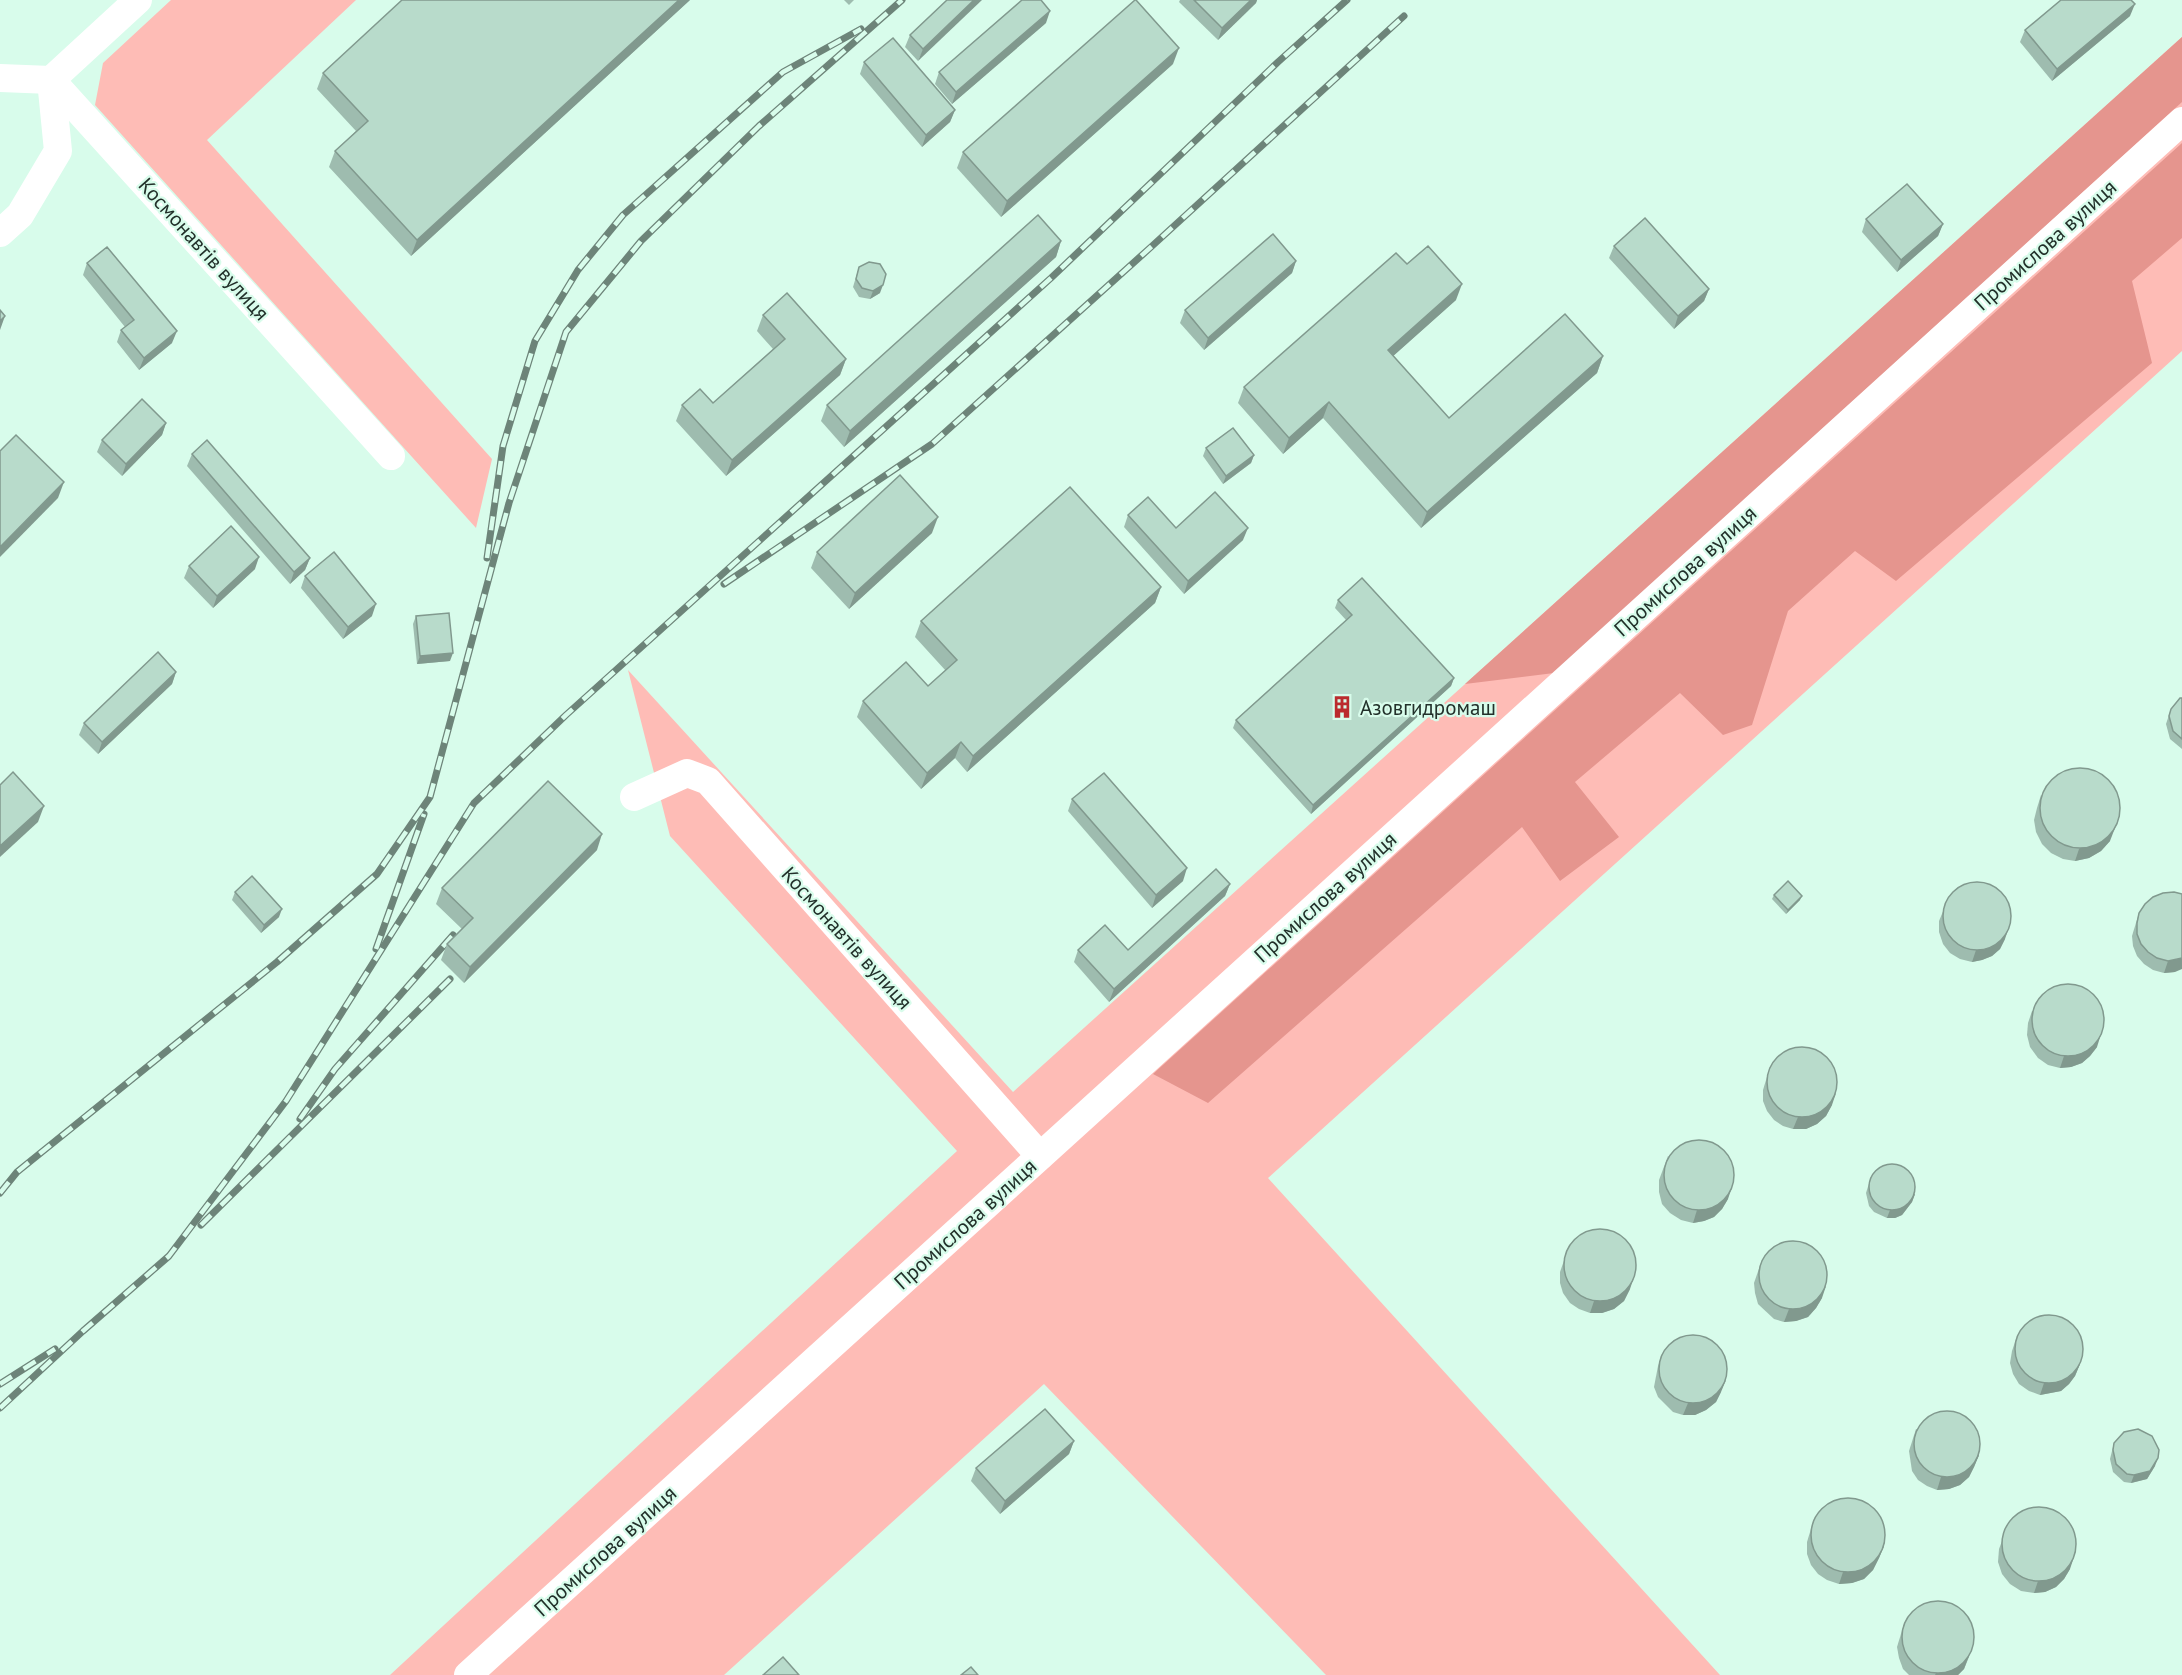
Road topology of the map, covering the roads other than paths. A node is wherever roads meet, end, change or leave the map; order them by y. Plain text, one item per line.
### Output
1 (138, 0) edge
2 (0, 78) edge
3 (51, 80) junction
4 (2182, 121) edge
5 (0, 233) edge
6 (391, 456) dead end
7 (634, 797) dead end
8 (1040, 1156) junction
9 (468, 1675) edge

1 - 3 street
2 - 3 street
3 - 5 street
3 - 6 street, Космонавтів вулиця
4 - 8 street, Промислова вулиця
7 - 8 street, Космонавтів вулиця
8 - 9 street, Промислова вулиця

